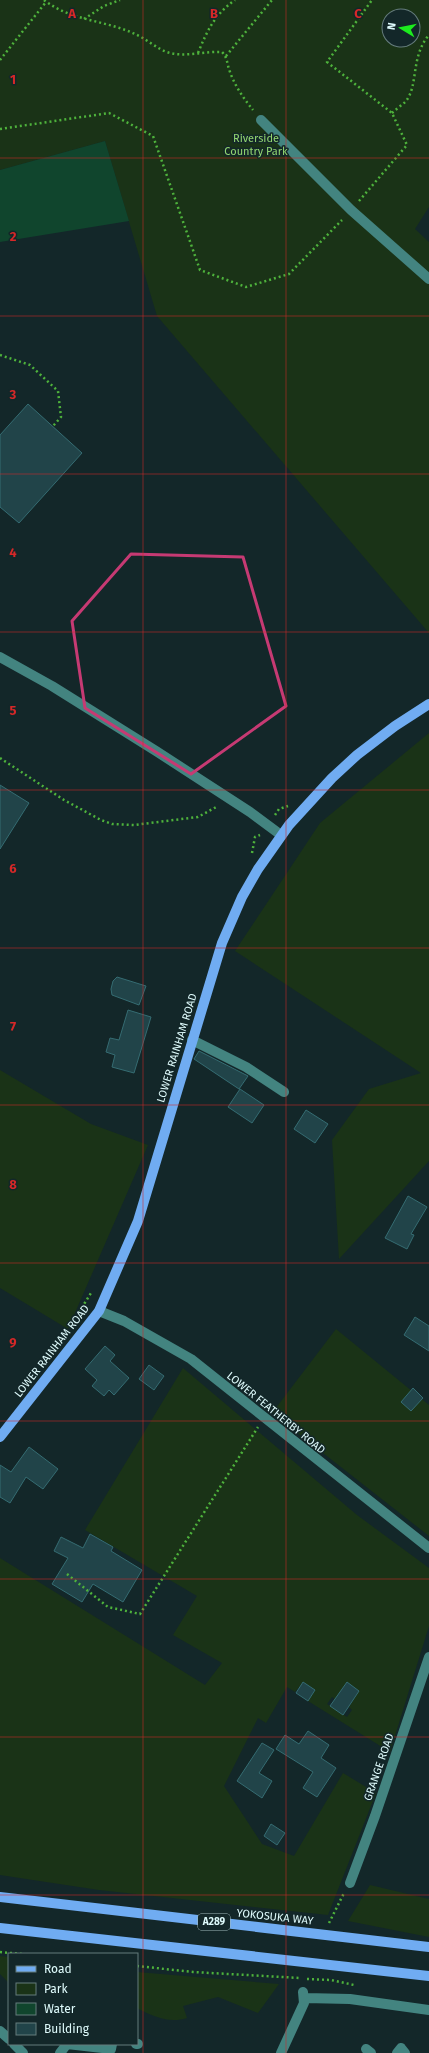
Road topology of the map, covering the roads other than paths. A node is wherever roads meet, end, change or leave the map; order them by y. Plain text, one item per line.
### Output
1 (261, 120) road end
2 (429, 279) edge
3 (0, 657) edge
4 (429, 704) edge
5 (281, 835) junction
6 (192, 1040) junction
7 (284, 1092) dead end
8 (100, 1311) junction
9 (0, 1437) edge
10 (429, 1548) edge
11 (429, 1657) edge
12 (350, 1883) road end
13 (0, 1897) edge
14 (0, 1928) edge
15 (429, 1947) edge
16 (429, 1976) edge
17 (429, 2010) edge
18 (0, 2031) edge
19 (8, 2038) edge
20 (15, 2045) edge
21 (66, 2045) edge
22 (76, 2045) edge
23 (112, 2045) edge
24 (23, 2053) edge
25 (60, 2053) edge
26 (281, 2053) edge
27 (397, 2053) edge
28 (405, 2053) edge

1 - 2 street
3 - 5 street
4 - 5 main road, LOWER RAINHAM ROAD
5 - 6 main road, LOWER RAINHAM ROAD
6 - 7 street
6 - 8 main road, LOWER RAINHAM ROAD
8 - 9 main road, LOWER RAINHAM ROAD
8 - 10 street, LOWER FEATHERBY ROAD
11 - 12 street, GRANGE ROAD
13 - 15 main road, YOKOSUKA WAY / A289
14 - 16 main road
17 - 26 street
18 - 19 street
20 - 24 street
21 - 25 street
22 - 23 street
27 - 28 street

